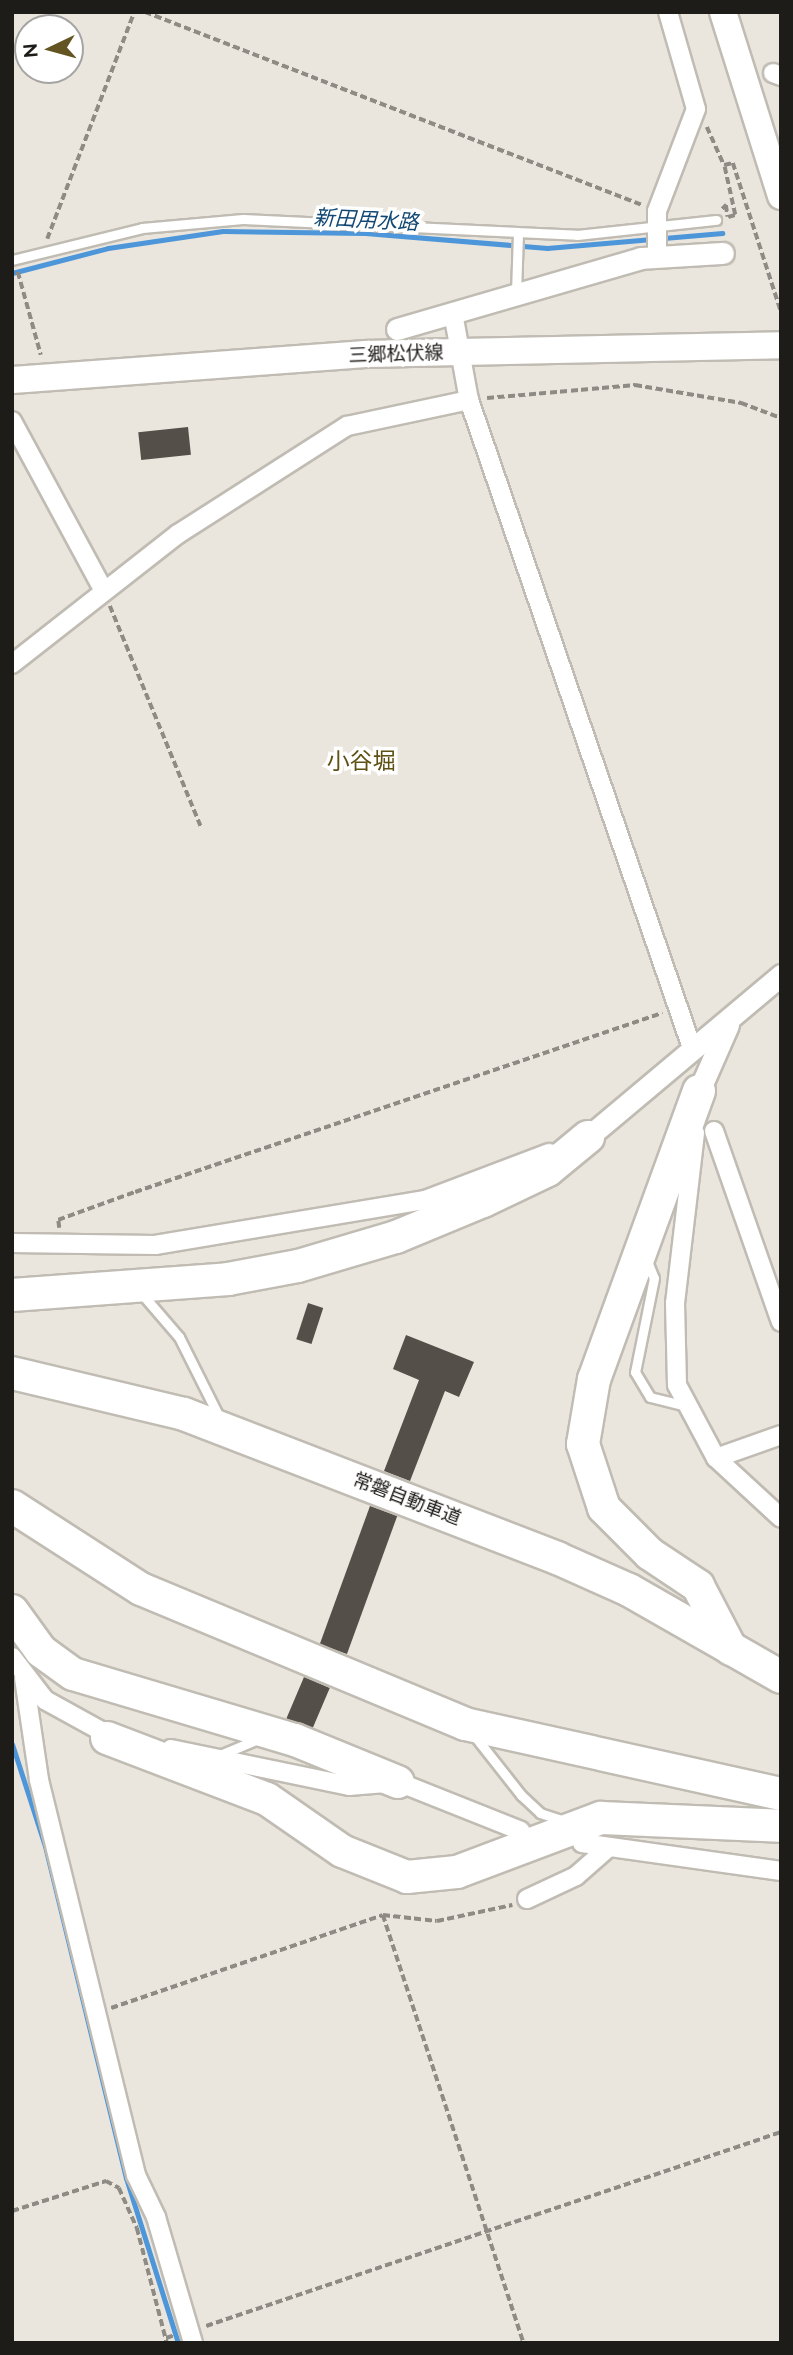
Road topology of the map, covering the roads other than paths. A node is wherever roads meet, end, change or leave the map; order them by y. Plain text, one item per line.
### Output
1 (668, 12) edge
2 (723, 12) edge
3 (781, 197) edge
4 (656, 219) junction
5 (716, 220) road end
6 (517, 232) junction
7 (723, 253) dead end
8 (657, 256) junction
9 (12, 260) edge
10 (516, 294) junction
11 (453, 313) junction
12 (397, 329) dead end
13 (781, 345) edge
14 (459, 352) junction
15 (12, 380) edge
16 (469, 400) junction
17 (12, 421) edge
18 (104, 591) junction
19 (12, 664) edge
20 (781, 975) edge
21 (745, 1000) junction
22 (692, 1048) junction
23 (699, 1091) junction
24 (714, 1131) dead end
25 (588, 1137) junction
26 (12, 1242) edge
27 (641, 1247) junction
28 (128, 1287) junction
29 (12, 1295) edge
30 (781, 1322) edge
31 (12, 1373) edge
32 (685, 1406) junction
33 (224, 1428) junction
34 (781, 1435) edge
35 (716, 1458) junction
36 (12, 1506) edge
37 (781, 1518) edge
38 (12, 1611) edge
39 (731, 1648) junction
40 (12, 1657) edge
41 (781, 1677) edge
42 (24, 1678) junction
43 (465, 1724) junction
44 (276, 1734) junction
45 (107, 1738) junction
46 (214, 1758) junction
47 (398, 1782) junction
48 (781, 1794) edge
49 (781, 1826) edge
50 (521, 1830) dead end
51 (577, 1833) junction
52 (609, 1847) junction
53 (781, 1871) edge
54 (527, 1899) road end
55 (191, 2337) edge

1 - 4 street
2 - 3 main road
4 - 5 lane
4 - 6 lane
4 - 8 street
6 - 9 lane
6 - 10 lane
7 - 8 street
8 - 10 street
10 - 11 street
11 - 12 street
11 - 14 street
13 - 14 main road, 三郷松伏線
14 - 15 main road, 三郷松伏線
14 - 16 street
16 - 18 street
16 - 22 street
17 - 18 street
18 - 19 street
20 - 21 street
21 - 22 street
21 - 23 street
22 - 25 street
23 - 27 highway
23 - 32 street
24 - 30 street
25 - 26 street
25 - 28 highway
27 - 32 lane
27 - 39 highway
28 - 29 highway
28 - 33 lane
31 - 33 highway, 常磐自動車道
32 - 35 street
33 - 39 highway, 常磐自動車道
34 - 35 street
35 - 37 street
36 - 43 highway
38 - 44 highway
39 - 41 highway, 常磐自動車道
40 - 42 street
42 - 45 street
42 - 55 street
43 - 48 highway
43 - 51 lane
44 - 46 lane
44 - 47 highway
45 - 46 street
45 - 51 highway
46 - 47 street
47 - 50 street
49 - 51 highway
51 - 52 street
52 - 53 street
52 - 54 street

